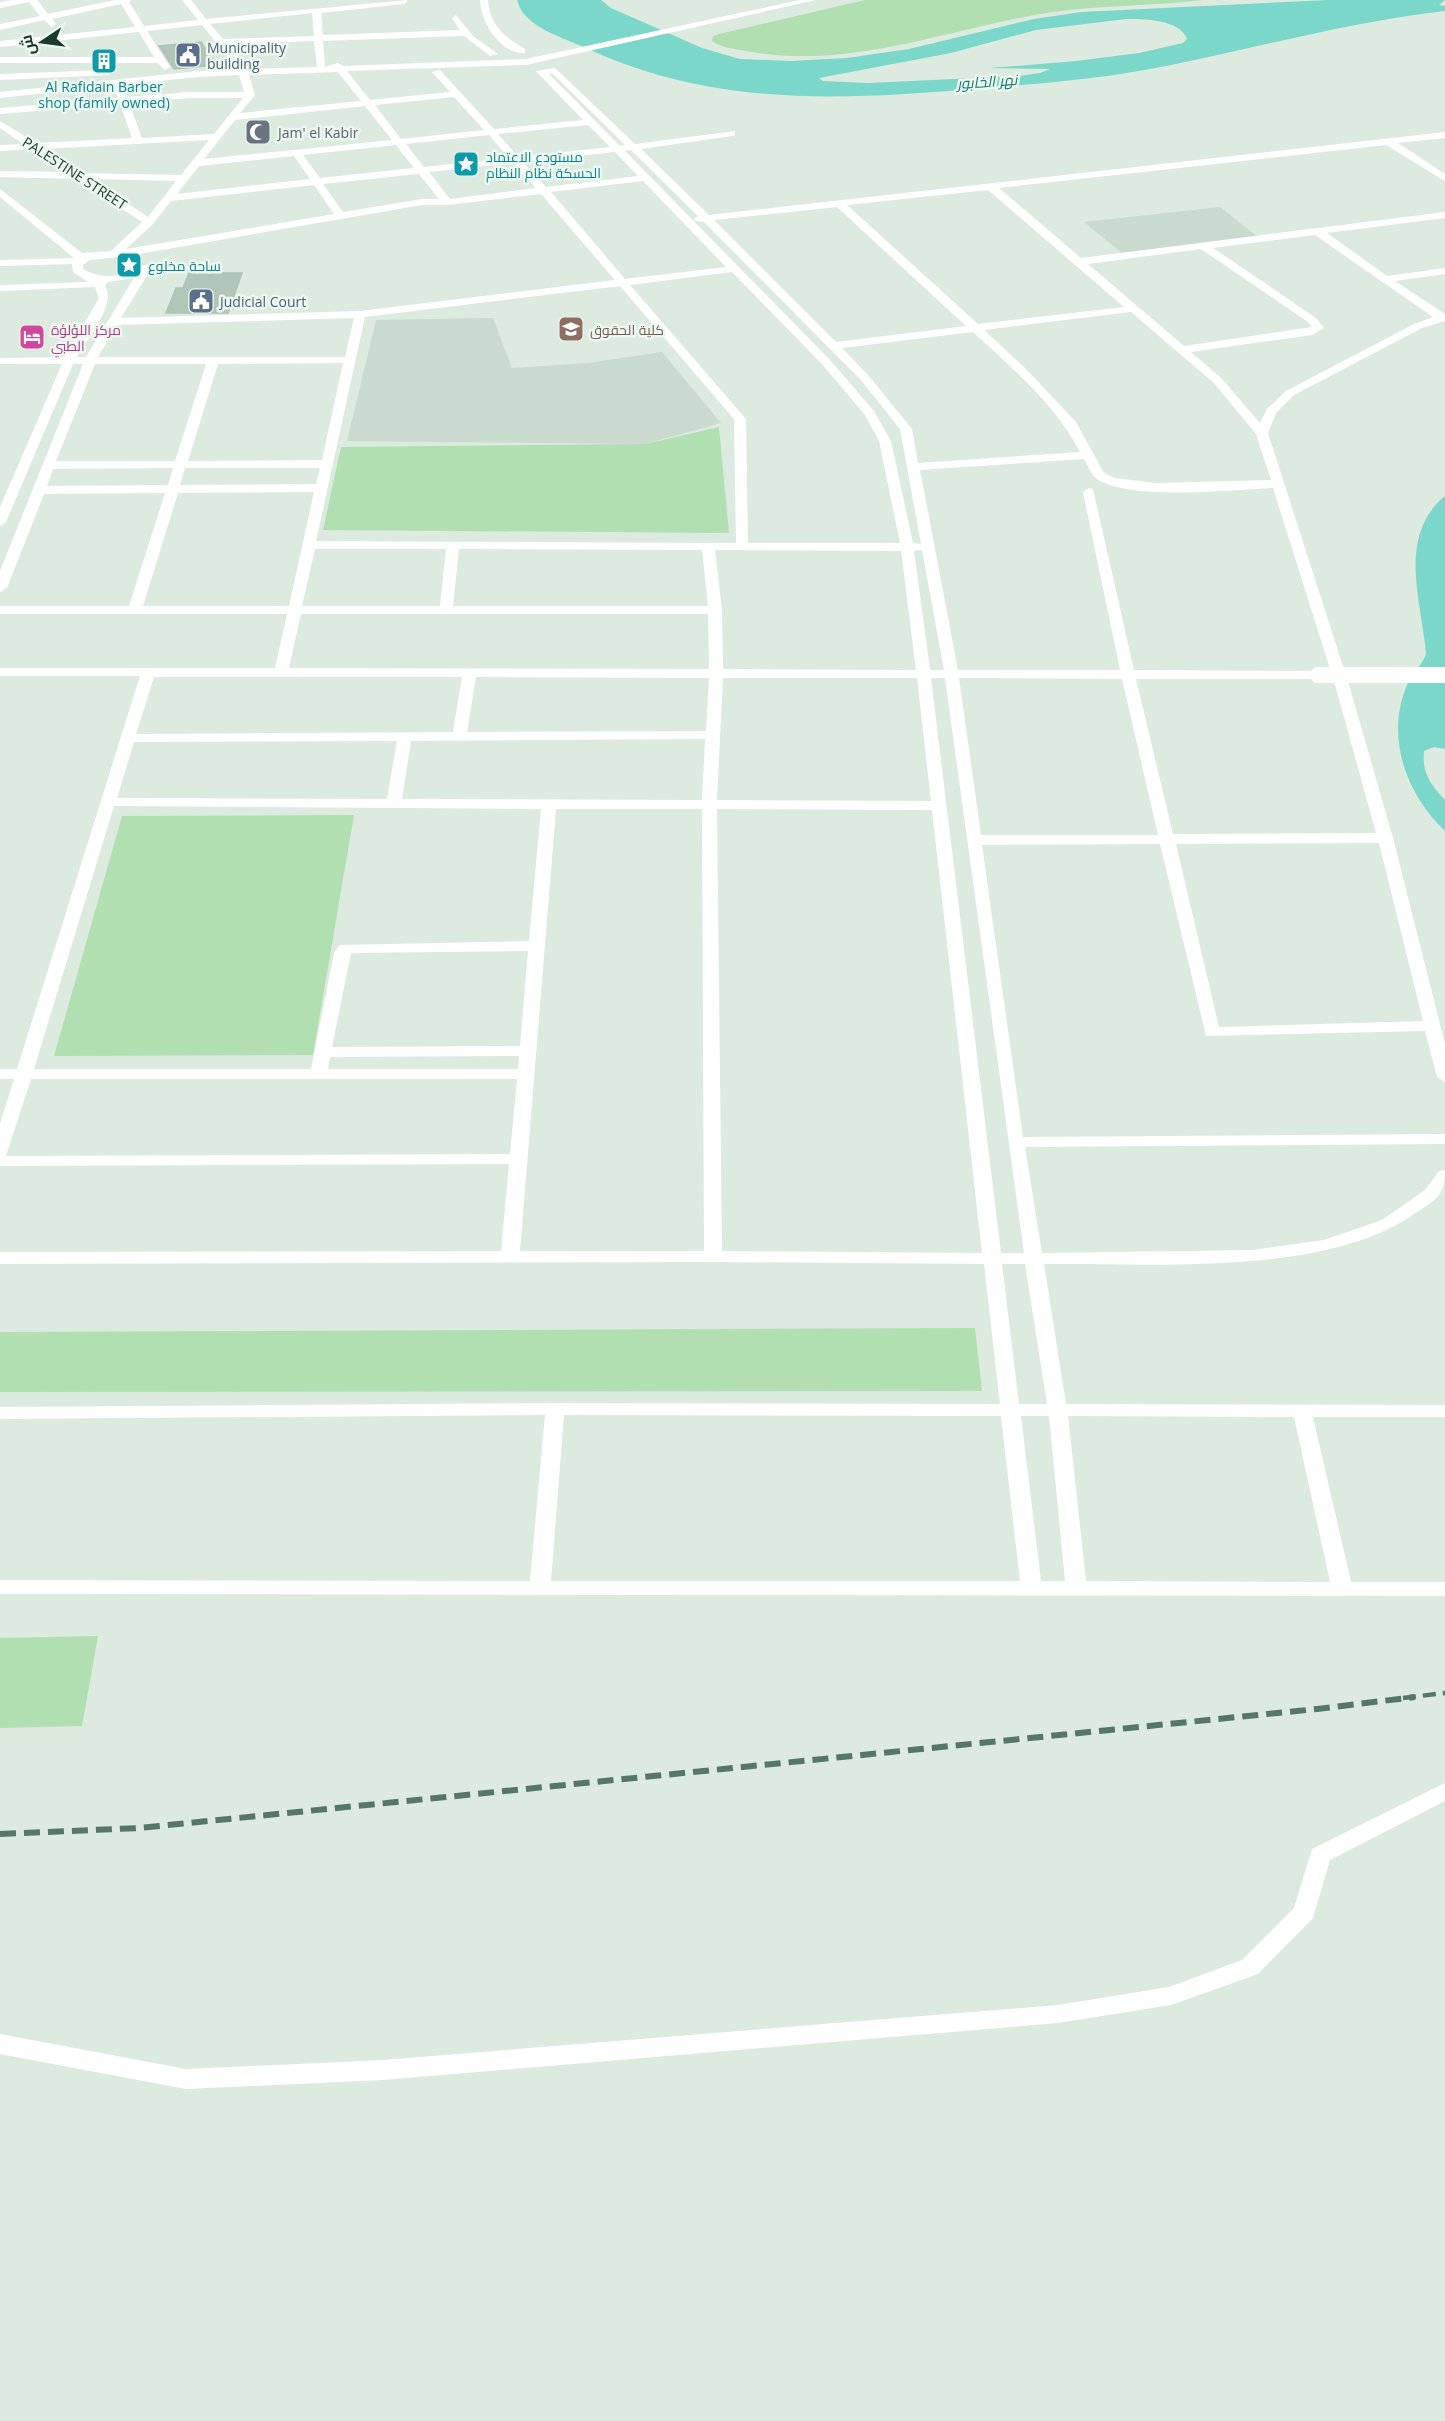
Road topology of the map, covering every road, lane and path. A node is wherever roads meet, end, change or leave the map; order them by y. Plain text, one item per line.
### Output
1 (26, 0) edge
2 (32, 0) edge
3 (64, 0) edge
4 (125, 0) edge
5 (186, 0) edge
6 (404, 0) edge
7 (484, 0) edge
8 (780, 0) edge
9 (812, 0) edge
10 (0, 5) edge
11 (316, 10) junction
12 (46, 16) junction
13 (456, 18) dead end
14 (699, 19) junction
15 (203, 21) junction
16 (82, 22) junction
17 (711, 24) junction
18 (0, 27) edge
19 (143, 28) junction
20 (465, 33) junction
21 (61, 37) junction
22 (319, 38) junction
23 (99, 42) dead end
24 (219, 42) junction
25 (0, 44) edge
26 (106, 51) dead end
27 (522, 51) junction
28 (493, 54) junction
29 (1, 59) edge
30 (113, 60) junction
31 (159, 60) junction
32 (321, 66) junction
33 (339, 68) junction
34 (243, 71) junction
35 (437, 72) dead end
36 (170, 74) junction
37 (0, 77) edge
38 (116, 83) junction
39 (457, 94) junction
40 (0, 95) edge
41 (250, 95) junction
42 (123, 100) junction
43 (366, 103) junction
44 (0, 111) edge
45 (234, 117) junction
46 (589, 122) junction
47 (0, 124) edge
48 (1445, 130) edge
49 (490, 131) junction
50 (732, 133) dead end
51 (1445, 135) edge
52 (218, 136) junction
53 (138, 141) junction
54 (398, 141) junction
55 (1389, 142) junction
56 (36, 147) junction
57 (634, 147) junction
58 (0, 148) edge
59 (616, 149) junction
60 (296, 152) junction
61 (517, 160) junction
62 (196, 163) junction
63 (421, 170) junction
64 (0, 174) edge
65 (84, 177) junction
66 (184, 178) junction
67 (643, 178) junction
68 (1445, 178) edge
69 (316, 182) junction
70 (991, 187) junction
71 (543, 190) junction
72 (0, 192) edge
73 (168, 198) junction
74 (447, 202) junction
75 (841, 205) junction
76 (340, 215) junction
77 (1445, 215) edge
78 (709, 221) junction
79 (149, 222) junction
80 (688, 223) junction
81 (1318, 232) junction
82 (1203, 246) junction
83 (118, 253) junction
84 (83, 260) junction
85 (1078, 262) junction
86 (0, 263) edge
87 (145, 264) junction
88 (733, 269) junction
89 (1445, 271) edge
90 (82, 274) junction
91 (130, 276) junction
92 (1386, 279) junction
93 (623, 283) junction
94 (99, 284) junction
95 (75, 287) junction
96 (0, 288) edge
97 (103, 304) junction
98 (1131, 309) junction
99 (360, 314) junction
100 (1443, 317) edge
101 (114, 322) junction
102 (976, 328) junction
103 (831, 346) junction
104 (1181, 350) junction
105 (350, 360) junction
106 (0, 361) edge
107 (69, 361) junction
108 (90, 361) junction
109 (213, 361) junction
110 (1262, 434) junction
111 (1090, 455) junction
112 (180, 464) junction
113 (327, 464) junction
114 (48, 465) junction
115 (914, 467) junction
116 (1276, 484) junction
117 (322, 488) junction
118 (172, 489) junction
119 (38, 490) junction
120 (1089, 492) dead end
121 (0, 522) edge
122 (309, 545) junction
123 (453, 545) junction
124 (708, 545) junction
125 (742, 545) junction
126 (907, 546) junction
127 (929, 547) junction
128 (0, 588) edge
129 (0, 610) edge
130 (715, 610) junction
131 (446, 611) junction
132 (134, 612) junction
133 (295, 612) junction
134 (0, 672) edge
135 (281, 672) junction
136 (470, 672) junction
137 (716, 672) junction
138 (951, 672) junction
139 (148, 673) junction
140 (923, 673) junction
141 (1128, 673) junction
142 (1445, 675) edge
143 (713, 735) junction
144 (405, 736) junction
145 (459, 736) junction
146 (128, 738) junction
147 (108, 802) junction
148 (394, 804) junction
149 (549, 804) junction
150 (709, 805) junction
151 (939, 807) junction
152 (1385, 838) junction
153 (973, 840) junction
154 (1166, 840) junction
155 (537, 946) junction
156 (1437, 1035) edge
157 (324, 1052) junction
158 (528, 1052) junction
159 (320, 1073) junction
160 (0, 1074) edge
161 (24, 1074) junction
162 (526, 1074) junction
163 (1445, 1077) edge
164 (1445, 1139) edge
165 (1015, 1142) junction
166 (0, 1152) edge
167 (519, 1159) junction
168 (0, 1161) edge
169 (1445, 1175) edge
170 (713, 1256) junction
171 (510, 1257) junction
172 (0, 1258) edge
173 (992, 1258) junction
174 (1034, 1259) junction
175 (555, 1409) junction
176 (1010, 1411) junction
177 (1302, 1411) junction
178 (1445, 1411) edge
179 (1058, 1412) junction
180 (0, 1413) edge
181 (0, 1587) edge
182 (540, 1587) junction
183 (1342, 1587) junction
184 (1031, 1588) junction
185 (1076, 1588) junction
186 (1445, 1589) edge
187 (1445, 1791) edge
188 (0, 2044) edge

1 - 10 street
2 - 12 street
3 - 16 street
4 - 16 street
4 - 19 street
5 - 15 street
6 - 11 street
7 - 27 street
8 - 14 street
9 - 17 street
11 - 15 street
11 - 22 street
12 - 16 street
12 - 18 street
12 - 21 street
13 - 20 street
14 - 17 street
14 - 27 street
15 - 19 street
15 - 24 street
16 - 19 street
16 - 21 street
16 - 23 street
17 - 33 street
19 - 31 street
20 - 22 street
20 - 28 street
21 - 25 street
22 - 24 street
22 - 32 street
24 - 34 street
26 - 30 street
27 - 28 street
28 - 33 street
29 - 30 street
30 - 31 street
31 - 36 street
32 - 33 street
32 - 34 street
33 - 34 street
33 - 43 street
34 - 36 street
34 - 41 street
35 - 39 street
36 - 37 street
36 - 38 street
38 - 40 street
38 - 42 street
39 - 43 street
39 - 49 street
41 - 42 street
41 - 45 street
42 - 44 street
42 - 53 street
43 - 45 street
43 - 54 street
45 - 52 street
46 - 49 street
46 - 57 street
46 - 59 street
47 - 56 street, PALESTINE STREET
48 - 55 street
49 - 54 street
49 - 61 street
50 - 57 street
51 - 55 street
52 - 53 street
52 - 62 street
53 - 56 street
54 - 60 street
54 - 63 street
55 - 68 street
55 - 70 street
56 - 58 street
56 - 65 street, PALESTINE STREET
57 - 59 street
57 - 78 street
59 - 61 street
59 - 67 street
60 - 62 street
60 - 69 street
61 - 63 street
61 - 71 street
62 - 66 street
63 - 69 street
63 - 74 street
64 - 65 street
65 - 66 street
65 - 79 street, PALESTINE STREET
66 - 73 street
67 - 71 street
67 - 80 street
69 - 73 street
69 - 76 street
70 - 75 street
70 - 85 street
71 - 74 street
71 - 93 street
72 - 84 street
73 - 79 street
74 - 76 street
74 - 87 street
75 - 78 street
75 - 102 street
76 - 83 street
77 - 81 street
78 - 80 street
78 - 103 street
79 - 83 street
80 - 88 street
81 - 82 street
81 - 92 street
82 - 85 street
82 - 104 street
83 - 84 street
83 - 87 street
84 - 86 street
84 - 90 street
85 - 98 street
87 - 91 street
87 - 101 street
88 - 93 street
88 - 126 street
89 - 92 street
90 - 91 street
90 - 94 street
91 - 94 street
92 - 100 street
93 - 99 street
93 - 125 street
94 - 95 street
94 - 97 street
95 - 96 street
95 - 97 street
97 - 107 street
98 - 102 street
98 - 104 street
99 - 101 street
99 - 105 street
100 - 110 street
101 - 108 street
102 - 103 street
102 - 111 street
103 - 115 street
104 - 110 street
105 - 109 street
105 - 113 street
106 - 107 street
107 - 108 street
107 - 121 street
108 - 109 street
108 - 114 street
109 - 112 street
110 - 116 street
111 - 115 street
111 - 116 street
112 - 113 street
112 - 114 street
112 - 118 street
113 - 117 street
114 - 119 street
115 - 127 street
116 - 152 street
117 - 118 street
117 - 122 street
118 - 119 street
118 - 132 street
119 - 128 street
120 - 141 street
122 - 123 street
122 - 133 street
123 - 124 street
123 - 131 street
124 - 125 street
124 - 130 street
125 - 126 street
126 - 127 street
126 - 140 street
127 - 138 street
129 - 132 street
130 - 131 street
130 - 137 street
131 - 133 street
132 - 133 street
133 - 135 street
134 - 139 street
135 - 136 street
135 - 139 street
136 - 137 street
136 - 145 street
137 - 140 street
137 - 143 street
138 - 140 street
138 - 141 street
138 - 153 street
139 - 146 street
140 - 151 street
141 - 142 street, bridge
141 - 154 street
143 - 145 street
143 - 150 street
144 - 145 street
144 - 146 street
144 - 148 street
146 - 147 street
147 - 148 street
147 - 161 street
148 - 149 street
149 - 150 street
149 - 155 street
150 - 151 street
150 - 170 street
151 - 173 street
152 - 154 street
152 - 156 street
153 - 154 street
153 - 165 street
154 - 156 street
155 - 157 street
155 - 158 street
156 - 163 street
157 - 158 street
157 - 159 street
158 - 162 street
159 - 161 street
159 - 162 street
160 - 161 street
161 - 166 street
162 - 167 street
164 - 165 street
165 - 174 street
167 - 168 street
167 - 171 street
169 - 174 street
170 - 171 street
170 - 173 street
171 - 172 street
173 - 174 street
173 - 176 street
174 - 179 street
175 - 176 street
175 - 180 street
175 - 182 street
176 - 179 street
176 - 184 street
177 - 178 street
177 - 179 street
177 - 183 street
179 - 185 street
181 - 182 street
182 - 184 street
183 - 185 street
183 - 186 street
184 - 185 street
187 - 188 street

